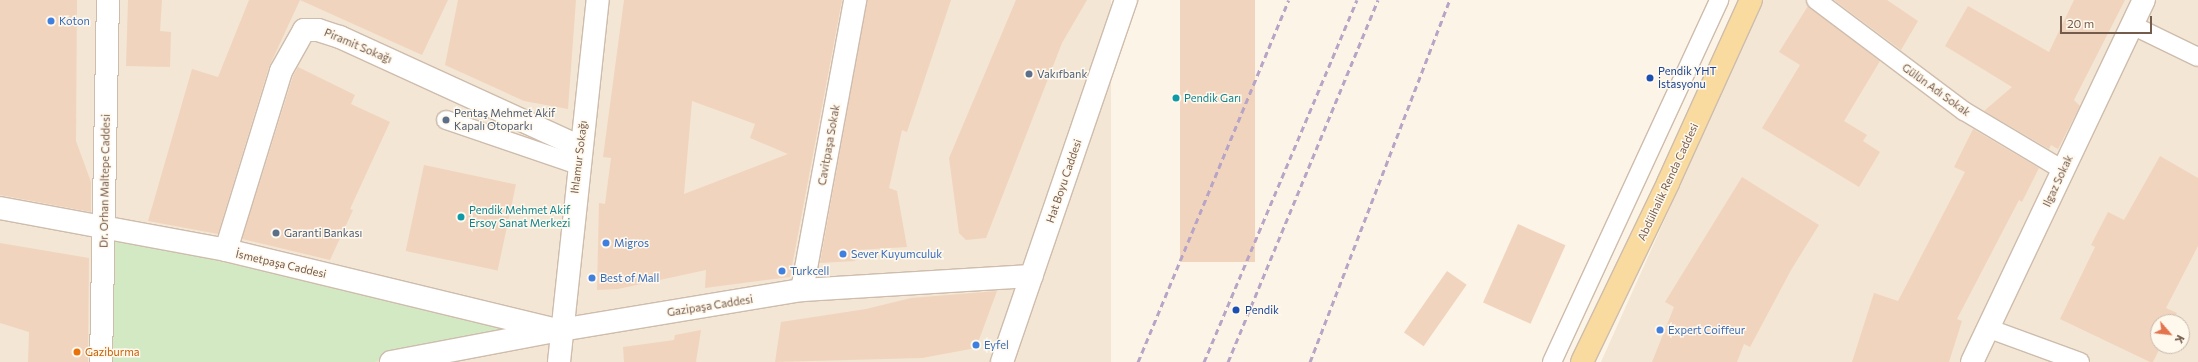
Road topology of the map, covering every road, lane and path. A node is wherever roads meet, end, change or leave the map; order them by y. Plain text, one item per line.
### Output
1 (108, 0) edge
2 (598, 0) edge
3 (855, 0) edge
4 (1126, 0) edge
5 (1719, 0) edge
6 (1751, 0) edge
7 (1816, 0) edge
8 (2144, 0) edge
9 (2132, 25) junction
10 (2198, 58) edge
11 (446, 120) dead end
12 (579, 156) junction
13 (2063, 170) junction
14 (0, 208) edge
15 (104, 226) junction
16 (226, 250) junction
17 (1032, 276) junction
18 (802, 290) junction
19 (1987, 328) junction
20 (560, 330) junction
21 (101, 362) edge
22 (391, 362) edge
23 (559, 362) edge
24 (1002, 362) edge
25 (1552, 362) edge
26 (1582, 362) edge
27 (1972, 362) edge
28 (2080, 362) edge

1 - 15 street, Dr. Orhan Maltepe Caddesi
2 - 12 street, Ihlamur Sokağı
3 - 18 street, Cavitpaşa Sokak
4 - 17 street, Hat Boyu Caddesi
5 - 25 lane
6 - 26 main road, Abdülhalik Renda Caddesi
7 - 13 lane, Gülün Adı Sokak
8 - 9 street, Ilgaz Sokak
9 - 10 lane
9 - 13 street, Ilgaz Sokak
11 - 12 lane
12 - 16 street, Piramit Sokağı
12 - 20 street, Ihlamur Sokağı
13 - 19 street, Ilgaz Sokak
14 - 15 street, İsmetpaşa Caddesi
15 - 16 street, İsmetpaşa Caddesi
15 - 21 street, Dr. Orhan Maltepe Caddesi
16 - 20 street, İsmetpaşa Caddesi
17 - 18 street, Gazipaşa Caddesi
17 - 24 street, Hat Boyu Caddesi
18 - 20 street, Gazipaşa Caddesi
19 - 27 street, Ilgaz Sokak
19 - 28 lane
20 - 22 street, Gazipaşa Caddesi
20 - 23 street, Ihlamur Sokağı

